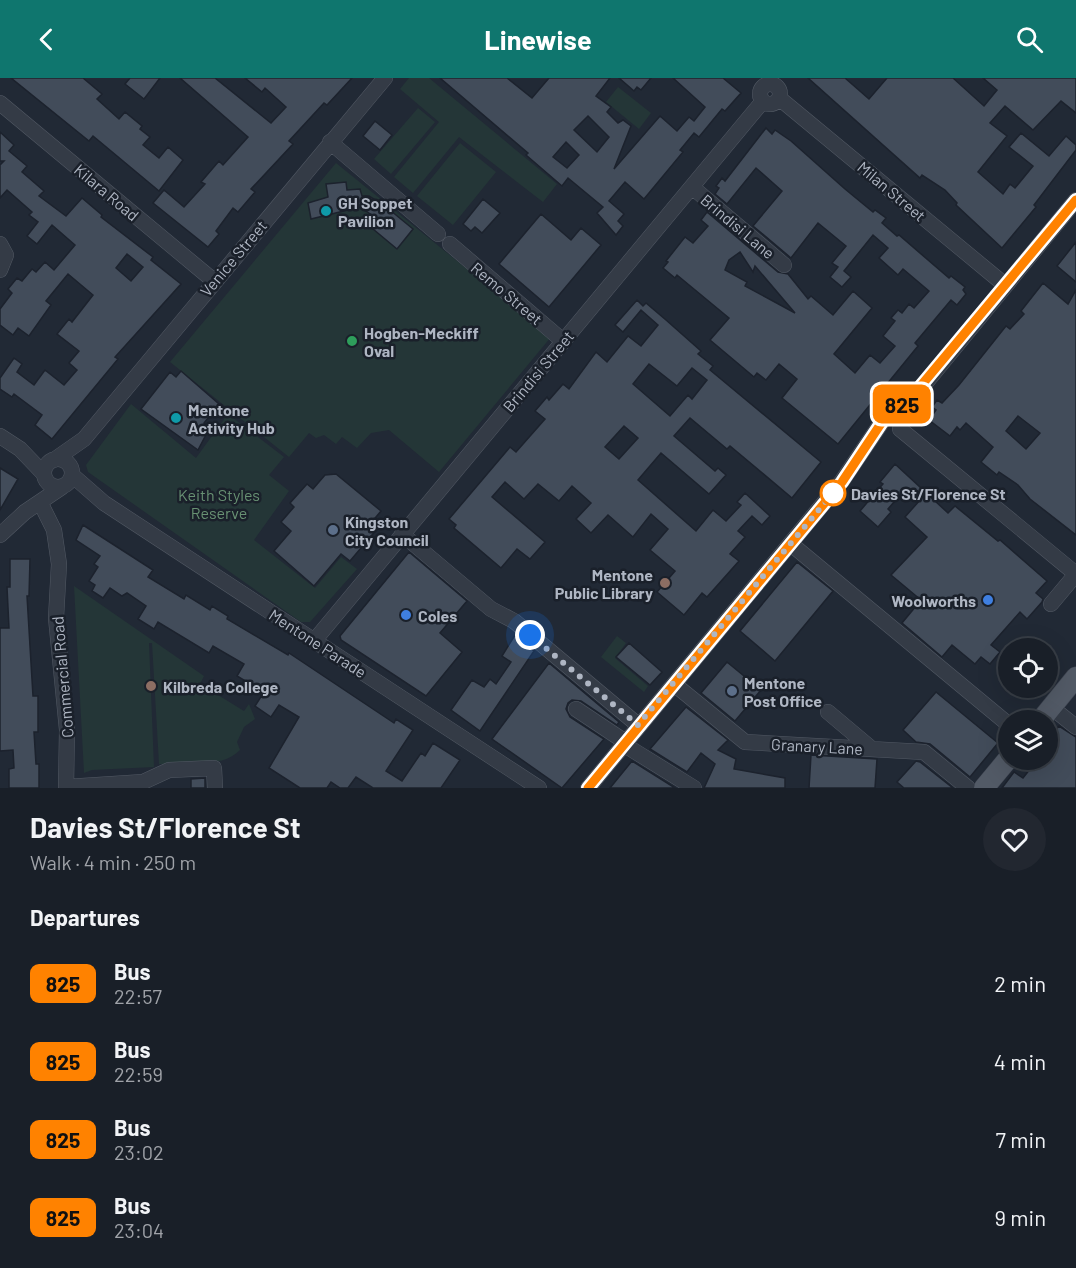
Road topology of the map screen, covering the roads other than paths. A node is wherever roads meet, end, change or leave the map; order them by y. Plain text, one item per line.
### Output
1 (382, 79) edge
2 (765, 91) edge
3 (0, 103) edge
4 (330, 142) junction
5 (692, 187) junction
6 (1076, 200) edge
7 (0, 244) edge
8 (784, 265) dead end
9 (0, 270) edge
10 (214, 281) junction
11 (1005, 285) junction
12 (563, 341) junction
13 (894, 422) junction
14 (0, 436) edge
15 (84, 439) junction
16 (20, 448) junction
17 (53, 460) junction
18 (43, 474) junction
19 (68, 480) junction
20 (40, 502) junction
21 (25, 512) junction
22 (402, 534) junction
23 (0, 535) edge
24 (790, 544) junction
25 (1076, 574) edge
26 (1051, 604) dead end
27 (314, 640) junction
28 (1076, 677) edge
29 (674, 684) junction
30 (576, 709) dead end
31 (1049, 710) edge
32 (828, 712) dead end
33 (998, 716) edge
34 (1058, 719) edge
35 (638, 725) junction
36 (1076, 727) edge
37 (624, 742) junction
38 (872, 749) junction
39 (999, 770) edge
40 (587, 786) edge
41 (66, 787) edge
42 (215, 788) edge
43 (539, 788) edge
44 (694, 788) edge
45 (968, 788) edge
46 (984, 788) edge

1 - 4 street, Venice Street
2 - 5 street, Brindisi Street
2 - 11 street, Milan Street
3 - 10 street, Kilara Road
4 - 10 street, Venice Street
4 - 12 street, Remo Street
5 - 8 street, Brindisi Lane
5 - 12 street, Brindisi Street
6 - 11 street
7 - 9 street
10 - 15 street, Venice Street
11 - 13 street
12 - 22 street, Brindisi Street
13 - 24 street
13 - 25 street
14 - 16 street
15 - 17 street, Venice Street
15 - 19 street, Venice Street
16 - 17 street
16 - 18 street
17 - 18 street
17 - 19 street
18 - 19 street
18 - 21 street
19 - 20 street
19 - 27 street, Mentone Parade
20 - 21 street
20 - 41 street, Commercial Road
21 - 23 street
22 - 27 street, Brindisi Street
22 - 35 street
24 - 29 street
24 - 33 street
25 - 26 street
27 - 43 street, Mentone Parade
28 - 31 main road
29 - 35 street
29 - 38 street, Granary Lane
30 - 37 street
32 - 38 street
34 - 36 street
35 - 37 street
37 - 40 street
37 - 44 street
38 - 45 street, Granary Lane
39 - 46 main road
41 - 42 street

